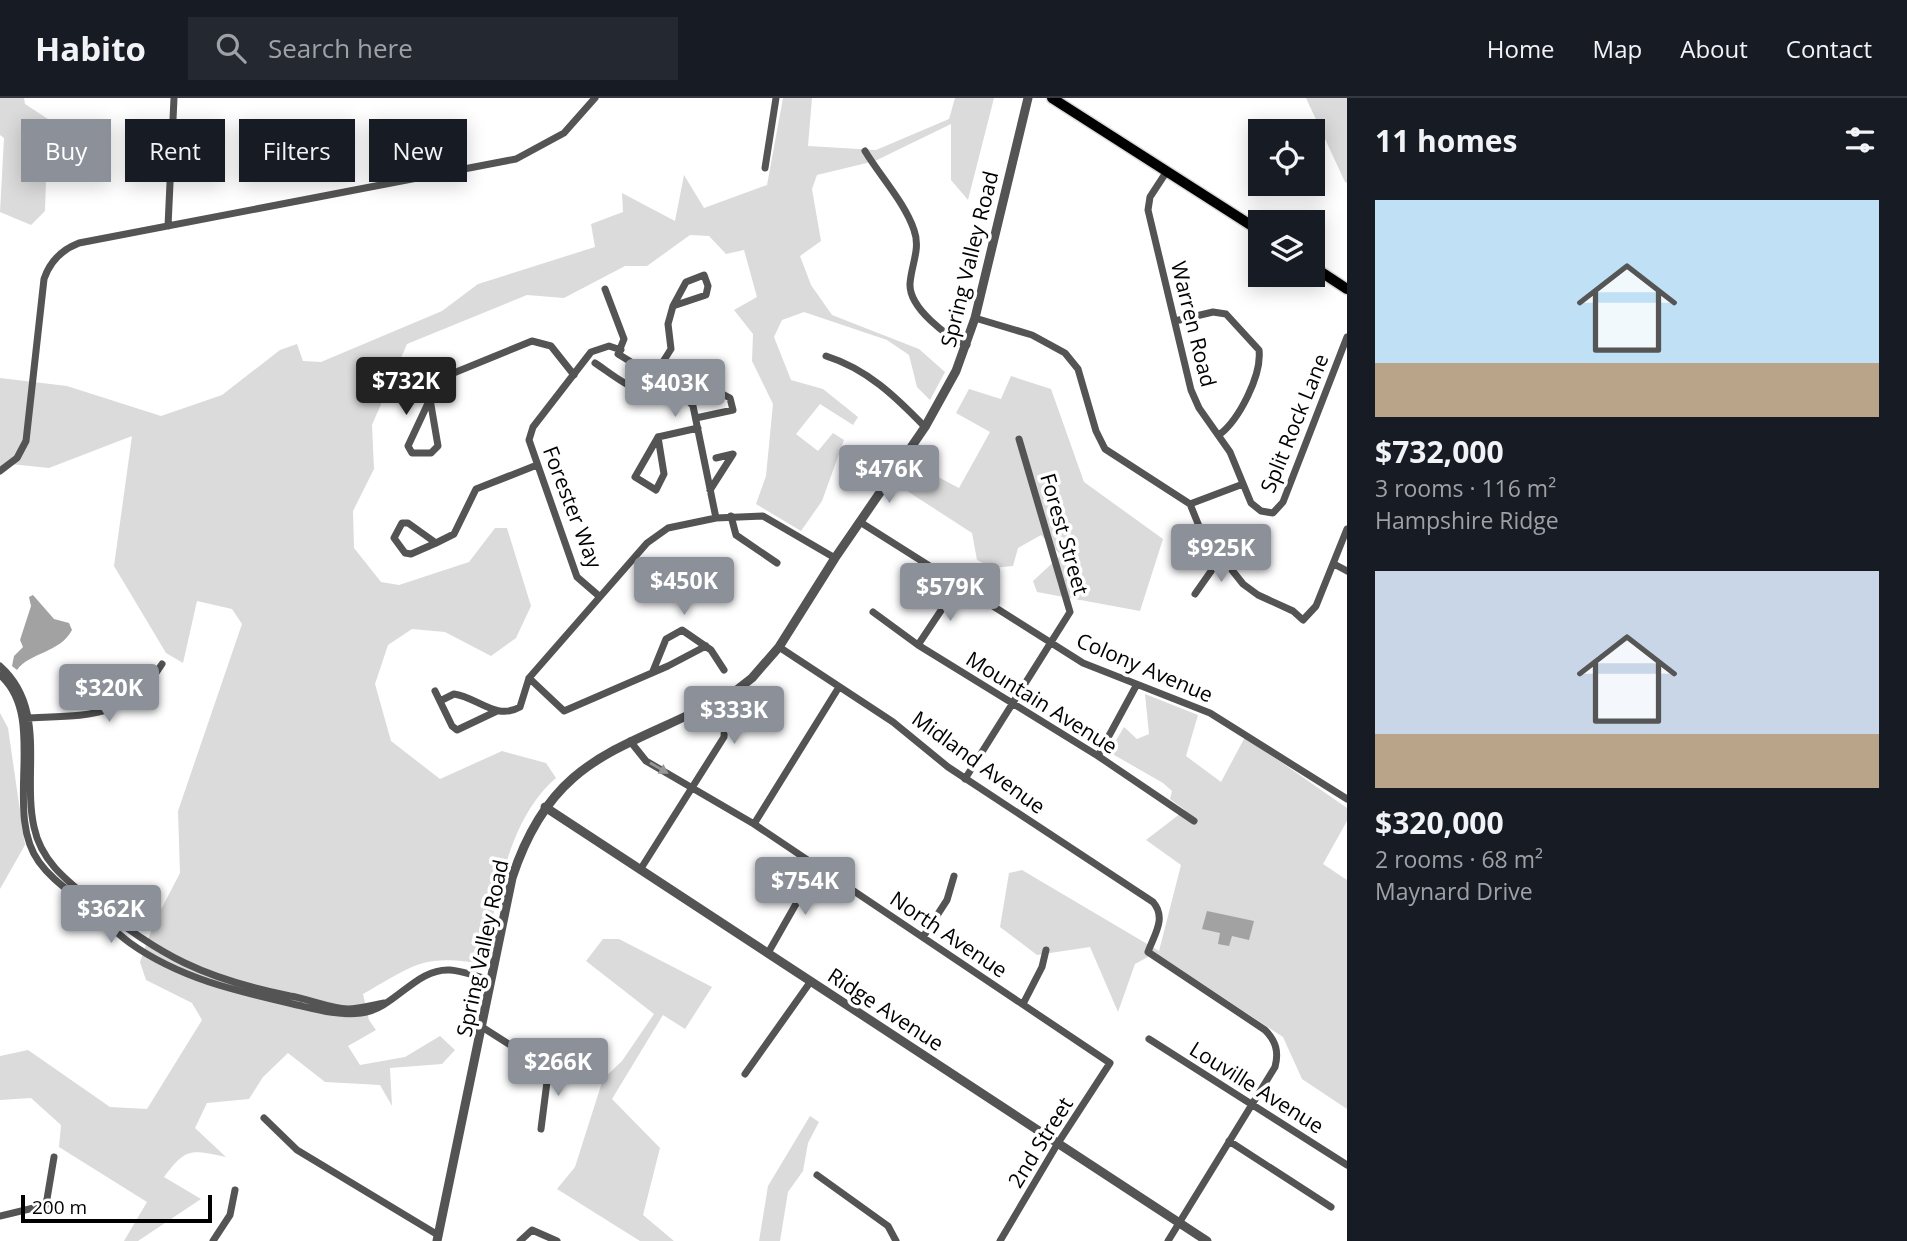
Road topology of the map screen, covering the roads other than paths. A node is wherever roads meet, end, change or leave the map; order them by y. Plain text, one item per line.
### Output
1 (174, 98) edge
2 (595, 98) edge
3 (776, 98) edge
4 (1028, 98) edge
5 (1052, 98) edge
6 (865, 151) dead end
7 (765, 168) dead end
8 (1167, 171) junction
9 (1248, 224) edge
10 (168, 226) junction
11 (1325, 275) edge
12 (605, 289) dead end
13 (1347, 289) edge
14 (673, 306) junction
15 (975, 318) junction
16 (1175, 321) junction
17 (1347, 337) edge
18 (967, 345) junction
19 (621, 350) junction
20 (825, 356) dead end
21 (595, 363) dead end
22 (573, 375) junction
23 (654, 376) junction
24 (669, 386) junction
25 (684, 394) junction
26 (430, 399) junction
27 (695, 418) junction
28 (925, 427) junction
29 (698, 428) junction
30 (1219, 435) junction
31 (658, 437) junction
32 (1019, 439) dead end
33 (716, 458) dead end
34 (537, 465) junction
35 (0, 471) edge
36 (1243, 484) junction
37 (710, 490) junction
38 (1190, 504) junction
39 (1265, 513) joint
40 (731, 516) junction
41 (716, 518) junction
42 (860, 522) junction
43 (1347, 529) edge
44 (436, 543) junction
45 (1221, 557) junction
46 (835, 558) junction
47 (777, 562) dead end
48 (1334, 564) junction
49 (1347, 571) edge
50 (958, 585) junction
51 (1195, 594) dead end
52 (599, 596) junction
53 (873, 611) dead end
54 (1050, 643) junction
55 (918, 645) junction
56 (706, 646) junction
57 (779, 647) junction
58 (162, 664) dead end
59 (0, 666) edge
60 (724, 670) dead end
61 (653, 671) junction
62 (0, 675) edge
63 (529, 678) junction
64 (1136, 686) junction
65 (839, 687) junction
66 (435, 691) dead end
67 (718, 700) junction
68 (440, 701) junction
69 (1014, 704) junction
70 (498, 711) junction
71 (26, 718) junction
72 (630, 741) junction
73 (1098, 756) junction
74 (965, 779) junction
75 (694, 787) junction
76 (1347, 799) edge
77 (545, 807) junction
78 (1194, 821) dead end
79 (754, 824) junction
80 (817, 867) junction
81 (640, 870) junction
82 (954, 876) dead end
83 (923, 937) junction
84 (1046, 950) dead end
85 (768, 953) junction
86 (491, 980) junction
87 (811, 981) junction
88 (1023, 1004) junction
89 (482, 1027) junction
90 (1149, 1039) dead end
91 (570, 1059) dead end
92 (1110, 1063) joint
93 (549, 1066) junction
94 (745, 1074) dead end
95 (1252, 1104) junction
96 (264, 1118) dead end
97 (541, 1129) dead end
98 (1229, 1140) junction
99 (1058, 1143) junction
100 (54, 1157) dead end
101 (1347, 1165) edge
102 (817, 1175) dead end
103 (235, 1190) dead end
104 (1331, 1208) dead end
105 (0, 1216) edge
106 (1180, 1223) junction
107 (438, 1238) edge
108 (213, 1241) edge
109 (520, 1241) edge
110 (557, 1241) edge
111 (896, 1241) edge
112 (1000, 1241) edge
113 (1168, 1241) edge
114 (1207, 1241) edge

1 - 10 street
2 - 10 street
3 - 7 street
4 - 15 street, Spring Valley Road
5 - 8 main road
6 - 18 street
8 - 9 main road
8 - 16 street, Warren Road
10 - 35 street
11 - 13 main road
12 - 19 street
14 - 14 street
14 - 23 street
15 - 18 street, Spring Valley Road
15 - 38 street
16 - 30 street, Warren Road
16 - 30 street
17 - 39 street, Split Rock Lane
18 - 28 street, Spring Valley Road
19 - 22 street, Forester Way
19 - 23 street
20 - 28 street
21 - 24 street
22 - 26 street
22 - 34 street, Forester Way
23 - 24 street
24 - 25 street
25 - 27 street
25 - 27 street
26 - 26 street
27 - 29 street
28 - 42 street, Spring Valley Road
29 - 31 street
29 - 37 street
30 - 36 street, Warren Road
31 - 31 street
32 - 54 street, Forest Street
33 - 37 street
34 - 44 street
34 - 52 street, Forester Way
36 - 38 street
36 - 39 street, Warren Road
37 - 41 street
38 - 45 street
40 - 41 street
40 - 46 street
40 - 47 street
41 - 52 street
42 - 46 street, Spring Valley Road
42 - 50 street, Colony Avenue
43 - 48 street
44 - 44 street
45 - 48 street
45 - 51 street
46 - 57 street, Spring Valley Road
48 - 49 street
50 - 54 street, Colony Avenue
50 - 55 street
52 - 63 street
53 - 55 street, Mountain Avenue
54 - 64 street, Colony Avenue
54 - 69 street, Forest Street
55 - 69 street, Mountain Avenue
56 - 60 street
56 - 61 street
56 - 61 street
57 - 65 street, Midland Avenue
57 - 67 street, Spring Valley Road
58 - 71 street
59 - 71 street
61 - 63 street
62 - 71 street
63 - 70 street
64 - 73 street
64 - 76 street, Colony Avenue
65 - 74 street, Midland Avenue
65 - 79 street
66 - 68 street
67 - 72 street, Spring Valley Road
67 - 75 street
68 - 70 street
68 - 70 street
69 - 73 street, Mountain Avenue
69 - 74 street, Forest Street
71 - 86 street
72 -> 75 street, North Avenue
72 - 77 street, Spring Valley Road
73 - 78 street, Mountain Avenue
74 - 95 street, Midland Avenue
75 - 79 street, North Avenue
75 - 81 street
77 - 81 street, Ridge Avenue
77 - 86 street, Spring Valley Road
79 - 80 street, North Avenue
80 - 83 street, North Avenue
80 - 85 street
81 - 85 street, Ridge Avenue
82 - 83 street
83 - 88 street, North Avenue
84 - 88 street
85 - 87 street, Ridge Avenue
86 - 89 street, Spring Valley Road
87 - 94 street
87 - 99 street, Ridge Avenue
88 - 92 street, North Avenue
89 - 93 street
89 - 107 street, Spring Valley Road
90 - 95 street, Louville Avenue
91 - 93 street
92 - 99 street, 2nd Street
93 - 97 street
95 - 98 street
95 - 101 street, Louville Avenue
96 - 107 street
98 - 104 street
98 - 106 street
99 - 106 street, Ridge Avenue
99 - 112 street, 2nd Street
100 - 105 street
102 - 111 street
103 - 108 street
106 - 113 street
106 - 114 street, Ridge Avenue
109 - 110 street

